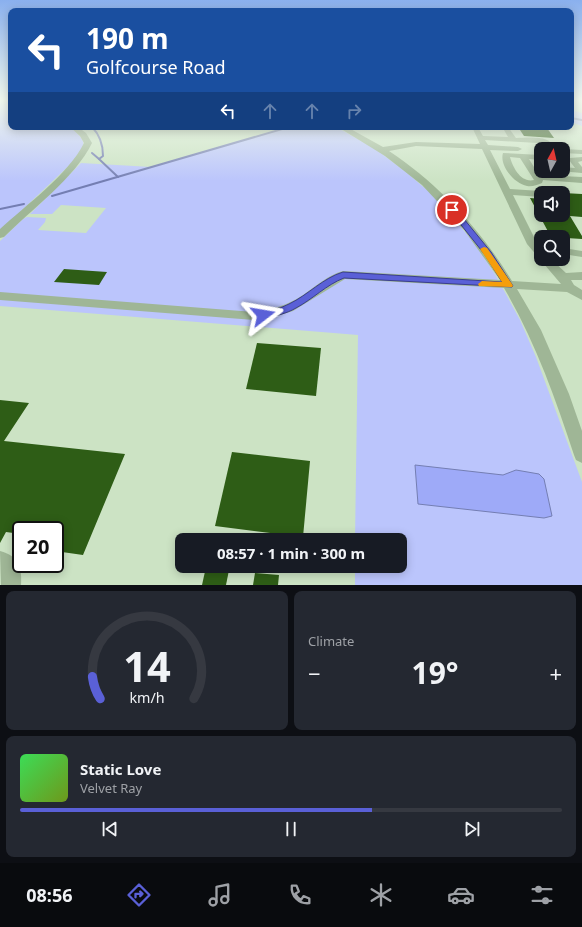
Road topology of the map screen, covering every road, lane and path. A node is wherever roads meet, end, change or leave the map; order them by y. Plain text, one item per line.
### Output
1 (77, 130) edge
2 (347, 130) edge
3 (477, 130) edge
4 (508, 130) edge
5 (480, 138) junction
6 (513, 140) junction
7 (541, 142) edge
8 (485, 147) junction
9 (382, 150) junction
10 (534, 150) edge
11 (570, 151) edge
12 (582, 152) edge
13 (523, 156) junction
14 (534, 157) edge
15 (582, 159) edge
16 (531, 167) junction
17 (534, 167) edge
18 (570, 171) edge
19 (534, 172) edge
20 (570, 175) edge
21 (580, 175) edge
22 (537, 178) edge
23 (506, 192) junction
24 (534, 194) edge
25 (0, 235) edge
26 (534, 243) edge
27 (570, 253) edge
28 (582, 254) edge
29 (552, 266) edge
30 (582, 276) edge
31 (563, 277) junction
32 (509, 286) junction
33 (570, 288) junction
34 (0, 296) edge
35 (582, 296) edge
36 (582, 455) edge
37 (0, 561) edge
38 (11, 585) edge

1 - 25 street
2 - 9 street
3 - 5 street
4 - 6 street
5 - 6 street
5 - 8 street
6 - 7 street
8 - 9 street
8 - 10 street
8 - 23 street
9 - 32 street
11 - 12 street
13 - 14 street
13 - 16 street
13 - 22 street
15 - 21 street
16 - 17 street
16 - 19 street
18 - 21 street
20 - 21 street
23 - 24 street
23 - 26 street
27 - 28 street
29 - 31 street
30 - 31 street
31 - 33 street
32 - 33 street
32 - 34 street
32 - 36 street
33 - 35 street
37 - 38 street

